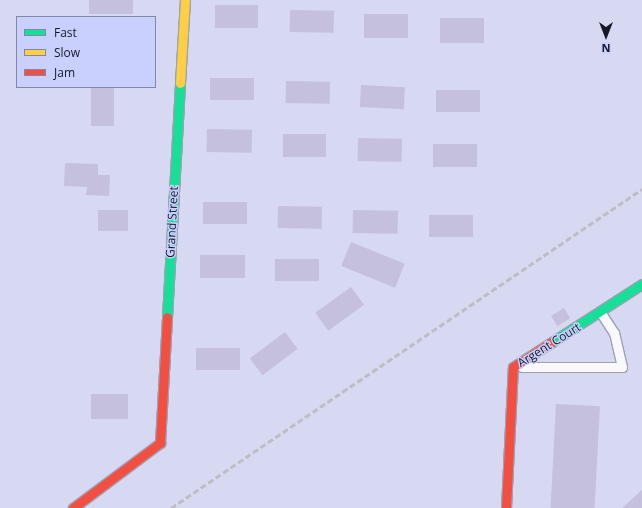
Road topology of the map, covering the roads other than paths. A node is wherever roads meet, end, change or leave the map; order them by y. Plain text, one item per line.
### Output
1 (185, 0) edge
2 (642, 284) edge
3 (601, 313) junction
4 (513, 367) junction
5 (72, 508) edge
6 (506, 508) edge

1 - 5 street, Grand Street
2 - 3 street, Argent Court
3 - 4 street, Argent Court
3 - 4 lane
4 - 6 street, Argent Court

